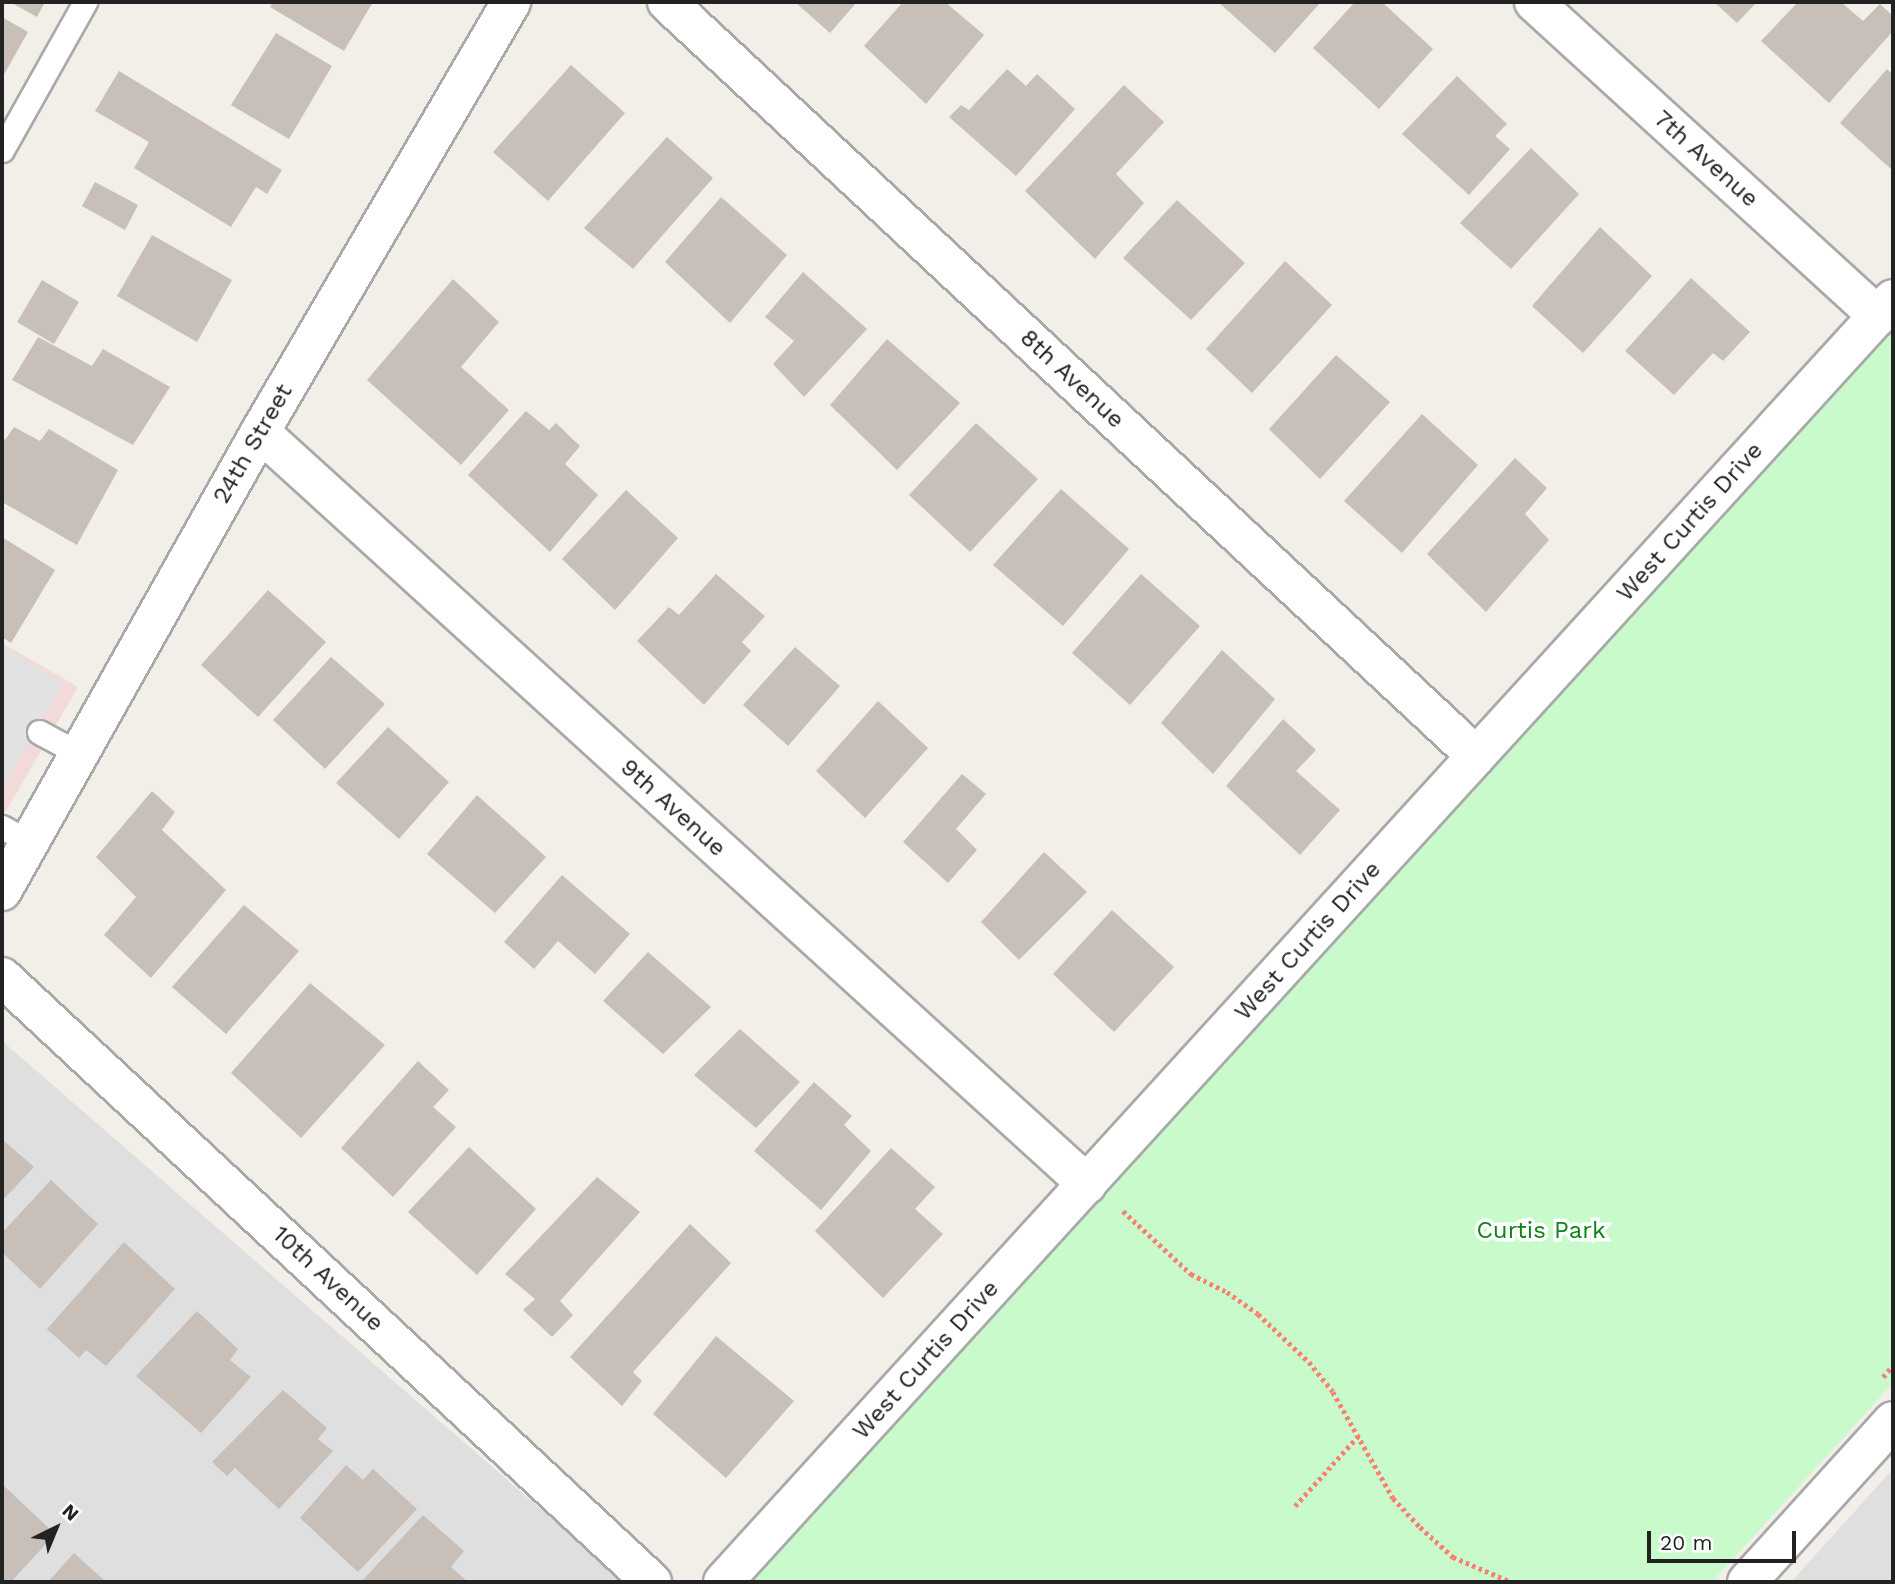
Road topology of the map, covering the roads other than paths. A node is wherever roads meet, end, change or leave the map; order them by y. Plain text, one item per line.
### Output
1 (85, 2) edge
2 (511, 2) edge
3 (667, 2) edge
4 (1534, 2) edge
5 (2, 150) edge
6 (1886, 307) edge
7 (260, 432) junction
8 (39, 732) dead end
9 (78, 753) junction
10 (1476, 756) junction
11 (15, 835) edge
12 (2, 891) edge
13 (2, 977) edge
14 (1087, 1184) junction
15 (1893, 1421) edge
16 (652, 1582) edge
17 (723, 1582) edge
18 (1747, 1582) edge

1 - 5 lane
2 - 7 street, 24th Street
3 - 10 street, 8th Avenue
4 - 6 street, 7th Avenue
6 - 10 street, West Curtis Drive
7 - 9 street, 24th Street
7 - 14 street, 9th Avenue
8 - 9 lane
9 - 11 street, 24th Street
10 - 14 street, West Curtis Drive
11 - 12 street, 24th Street
13 - 16 street, 10th Avenue
14 - 17 street, West Curtis Drive
15 - 18 street

